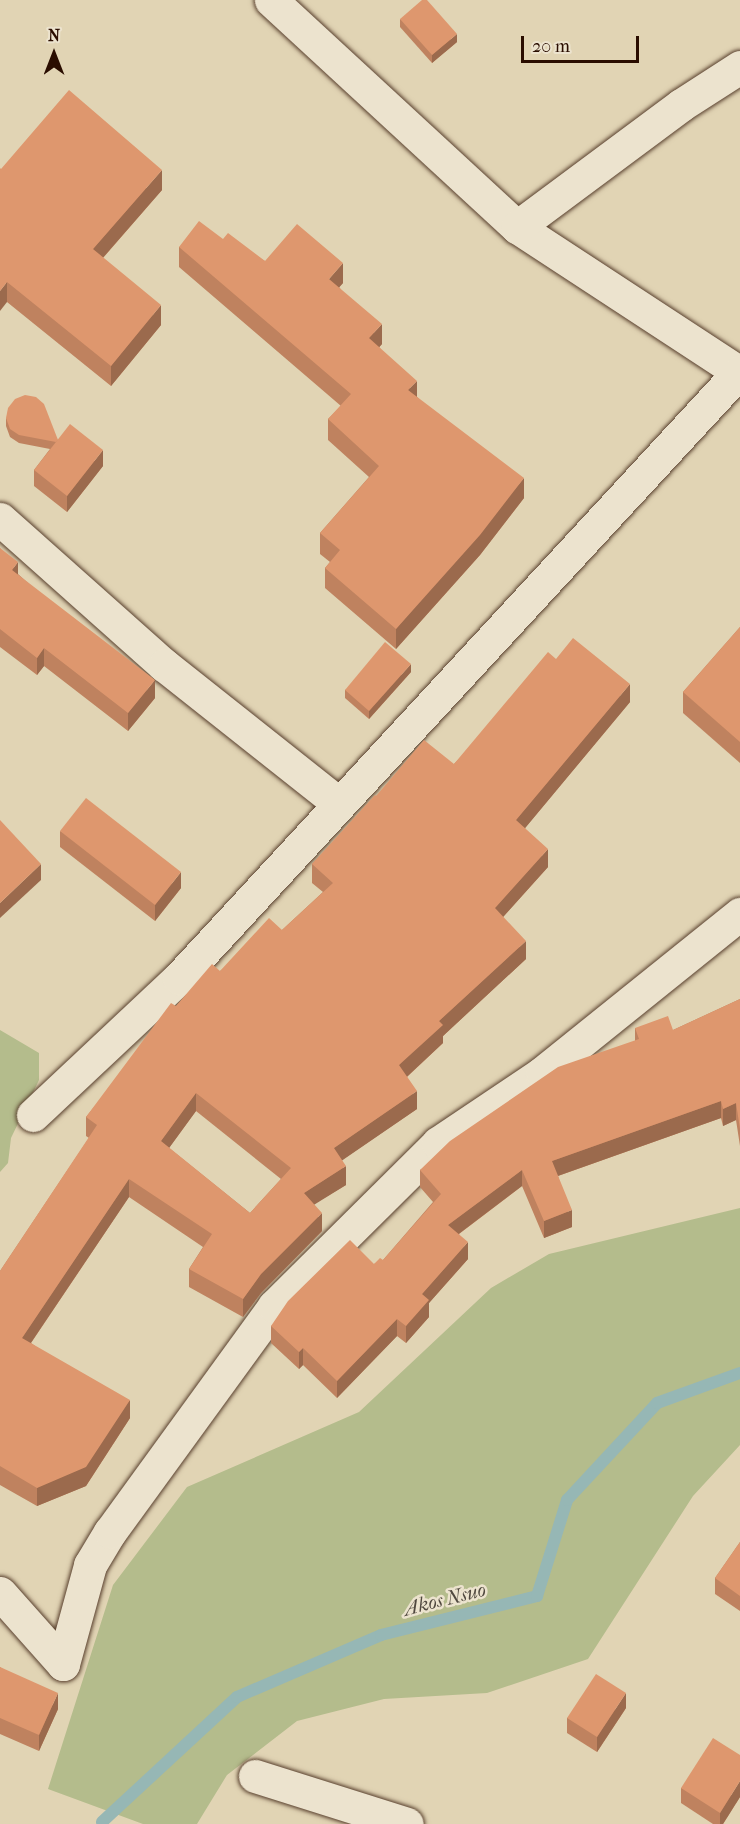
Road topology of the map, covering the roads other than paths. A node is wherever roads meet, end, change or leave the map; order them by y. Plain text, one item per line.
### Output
1 (271, 0) edge
2 (740, 67) edge
3 (517, 227) junction
4 (740, 372) edge
5 (0, 519) edge
6 (338, 803) junction
7 (740, 914) edge
8 (33, 1115) dead end
9 (0, 1593) edge
10 (255, 1776) dead end
11 (407, 1824) edge

1 - 3 street
2 - 3 street
3 - 4 street
4 - 6 street
5 - 6 street
6 - 8 street
7 - 9 street
10 - 11 street

